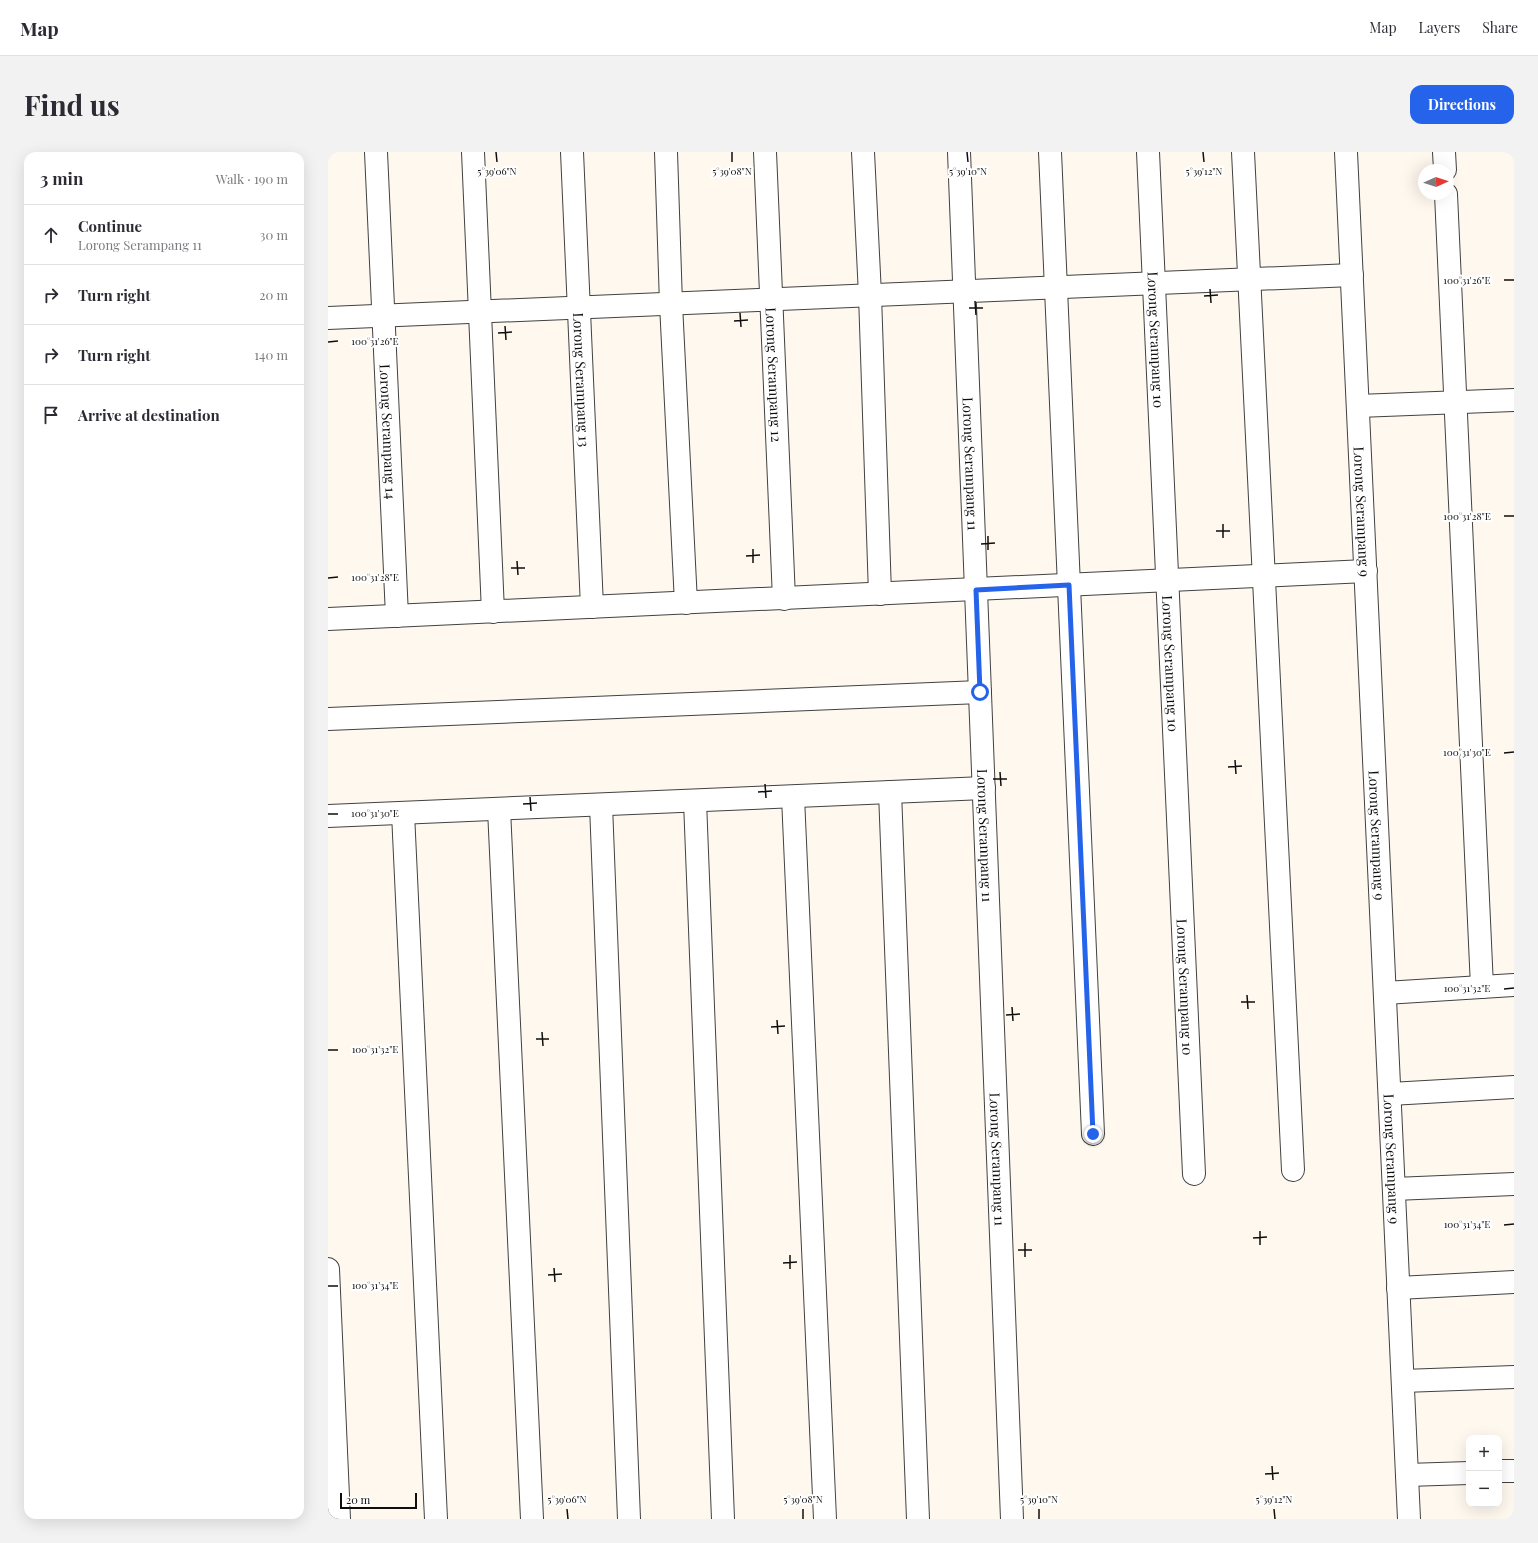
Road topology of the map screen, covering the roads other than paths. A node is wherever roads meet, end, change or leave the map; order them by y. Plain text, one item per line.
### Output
1 (376, 152) edge
2 (473, 152) edge
3 (572, 152) edge
4 (666, 152) edge
5 (766, 152) edge
6 (863, 152) edge
7 (959, 152) edge
8 (1050, 152) edge
9 (1148, 152) edge
10 (1243, 152) edge
11 (1346, 152) edge
12 (1444, 152) edge
13 (1445, 164) edge
14 (1446, 200) edge
15 (1352, 275) junction
16 (1249, 279) junction
17 (1154, 283) junction
18 (1056, 287) junction
19 (964, 291) junction
20 (870, 295) junction
21 (771, 299) junction
22 (671, 304) junction
23 (579, 308) junction
24 (479, 311) junction
25 (384, 316) junction
26 (328, 318) edge
27 (1514, 400) edge
28 (1456, 402) junction
29 (1358, 406) junction
30 (1366, 572) junction
31 (1264, 576) junction
32 (1167, 581) junction
33 (1069, 585) junction
34 (976, 590) junction
35 (880, 594) junction
36 (784, 599) junction
37 (686, 603) junction
38 (592, 607) junction
39 (493, 612) junction
40 (397, 616) junction
41 (328, 619) edge
42 (980, 692) junction
43 (328, 719) edge
44 (984, 788) junction
45 (890, 792) junction
46 (793, 797) junction
47 (695, 801) junction
48 (601, 805) junction
49 (499, 809) junction
50 (403, 813) junction
51 (328, 816) edge
52 (1514, 985) edge
53 (1482, 987) junction
54 (1385, 993) junction
55 (1514, 1087) edge
56 (1390, 1094) junction
57 (1093, 1134) dead end
58 (1293, 1170) dead end
59 (1194, 1174) dead end
60 (1514, 1184) edge
61 (1394, 1189) junction
62 (328, 1269) edge
63 (1514, 1282) edge
64 (1398, 1288) junction
65 (1514, 1377) edge
66 (1403, 1381) junction
67 (1502, 1471) edge
68 (1514, 1471) edge
69 (1466, 1472) edge
70 (1407, 1475) junction
71 (339, 1519) edge
72 (436, 1519) edge
73 (532, 1519) edge
74 (629, 1519) edge
75 (723, 1519) edge
76 (825, 1519) edge
77 (918, 1519) edge
78 (1012, 1519) edge
79 (1409, 1519) edge

1 - 25 street, Lorong Serampang 14
2 - 24 street
3 - 23 street, Lorong Serampang 13
4 - 22 street
5 - 21 street, Lorong Serampang 12
6 - 20 street
7 - 19 street, Lorong Serampang 11
8 - 18 street
9 - 17 street, Lorong Serampang 10
10 - 16 street
11 - 15 street, Lorong Serampang 9
12 - 13 street
14 - 28 street
15 - 16 street
15 - 29 street, Lorong Serampang 9
16 - 17 street
16 - 31 street
17 - 18 street
17 - 32 street, Lorong Serampang 10
18 - 19 street
18 - 33 street
19 - 20 street
19 - 34 street, Lorong Serampang 11
20 - 21 street
20 - 35 street
21 - 22 street
21 - 36 street, Lorong Serampang 12
22 - 23 street
22 - 37 street
23 - 24 street
23 - 38 street, Lorong Serampang 13
24 - 25 street
24 - 39 street
25 - 26 street
25 - 40 street, Lorong Serampang 14
27 - 28 street
28 - 29 street
28 - 53 street
29 - 30 street, Lorong Serampang 9
30 - 31 street
30 - 54 street, Lorong Serampang 9
31 - 32 street
31 - 58 street
32 - 33 street
32 - 59 street, Lorong Serampang 10
33 - 34 street
33 - 57 street
34 - 35 street
34 - 42 street, Lorong Serampang 11
35 - 36 street
36 - 37 street
37 - 38 street
38 - 39 street
39 - 40 street
40 - 41 street
42 - 43 street
42 - 44 street, Lorong Serampang 11
44 - 45 street
44 - 78 street, Lorong Serampang 11
45 - 46 street
45 - 77 street
46 - 47 street
46 - 76 street
47 - 48 street
47 - 75 street
48 - 49 street
48 - 74 street
49 - 50 street
49 - 73 street
50 - 51 street
50 - 72 street
52 - 53 street
53 - 54 street
54 - 56 street, Lorong Serampang 9
55 - 56 street
56 - 61 street, Lorong Serampang 9
60 - 61 street
61 - 64 street, Lorong Serampang 9
62 - 71 street
63 - 64 street
64 - 66 street, Lorong Serampang 9
65 - 66 street
66 - 70 street, Lorong Serampang 9
67 - 68 street
69 - 70 street
70 - 79 street, Lorong Serampang 9

